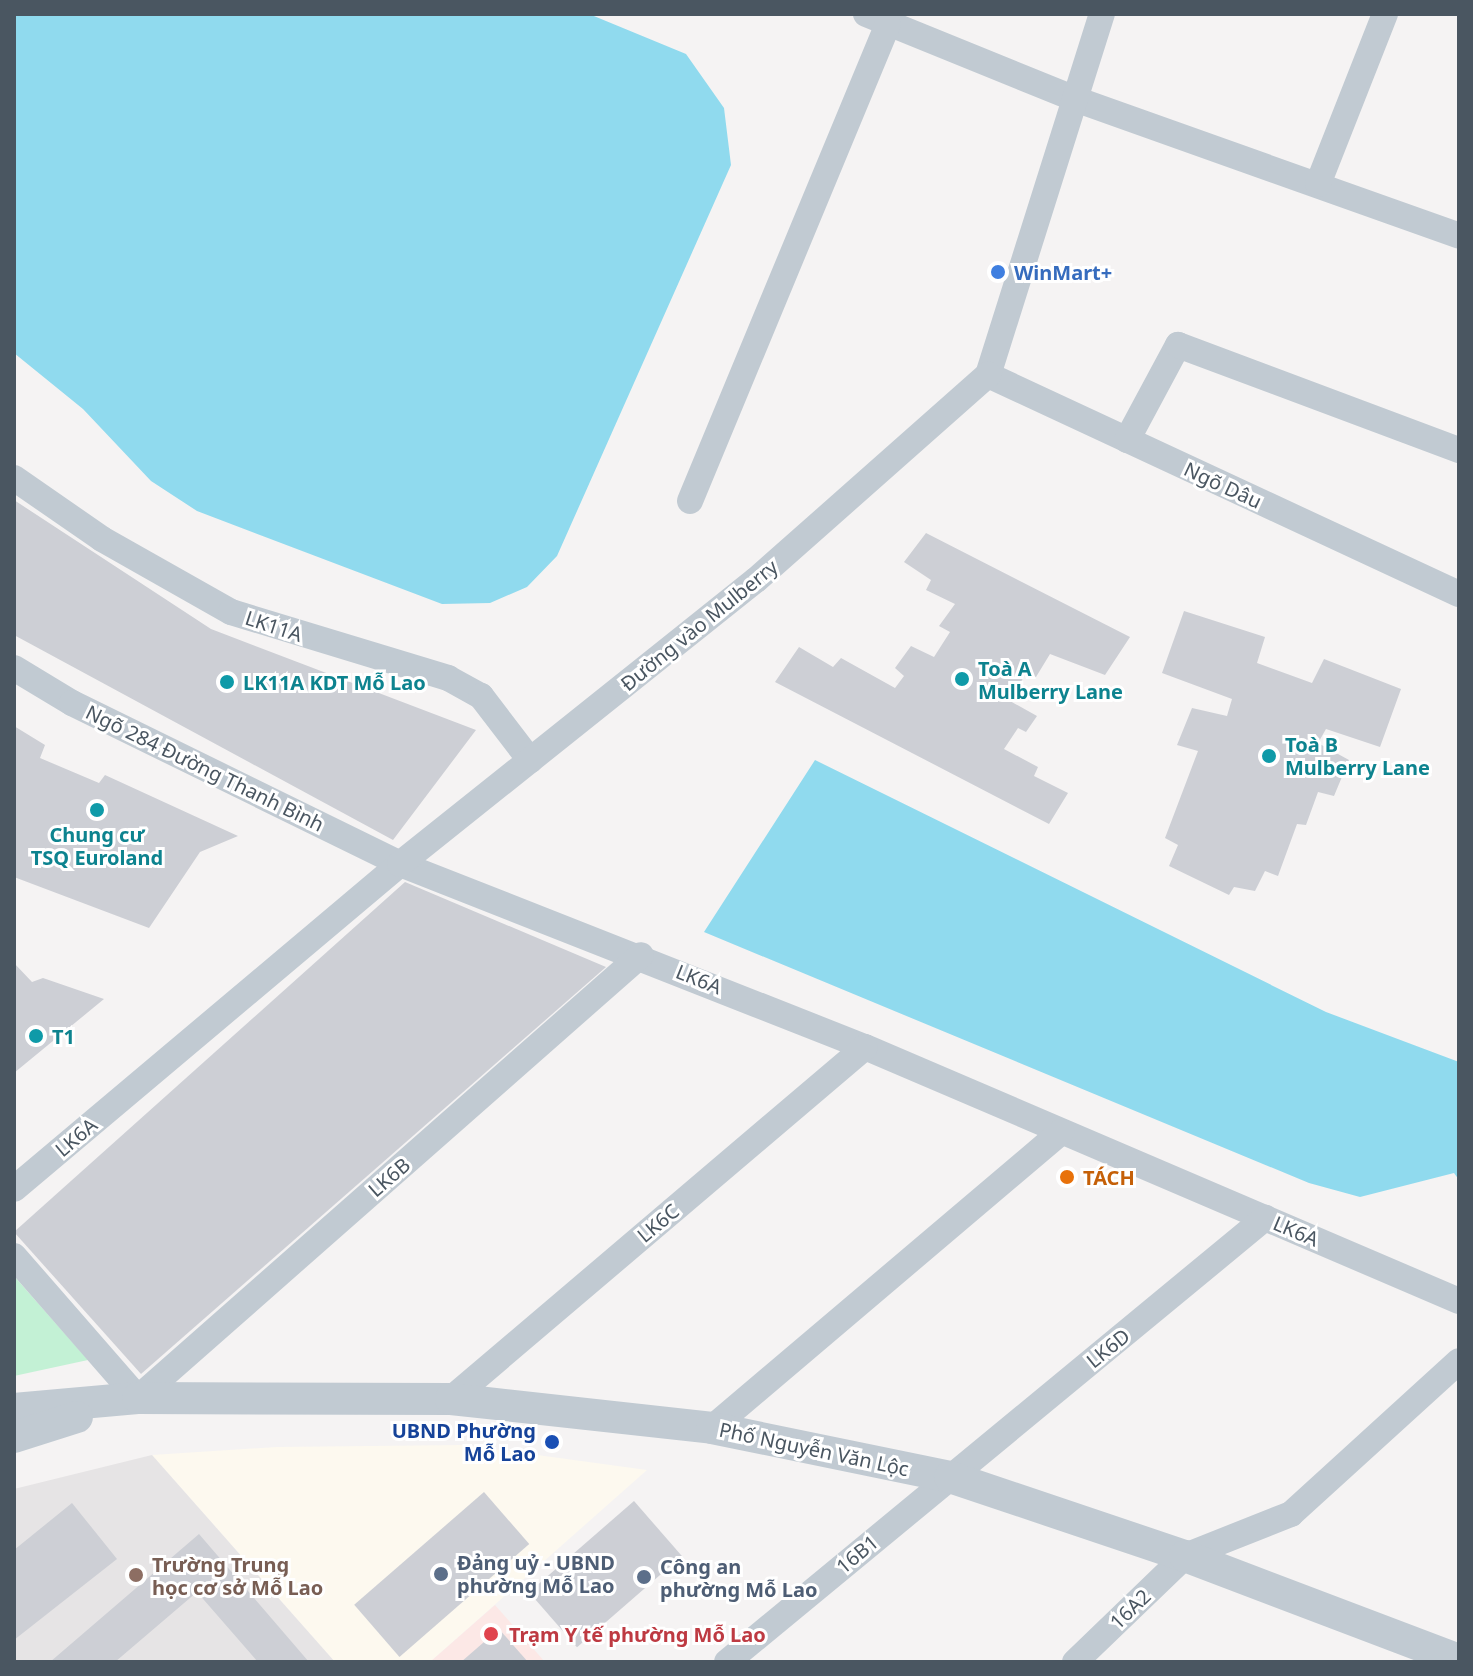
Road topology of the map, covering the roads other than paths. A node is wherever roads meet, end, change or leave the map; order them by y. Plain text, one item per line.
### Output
1 (1102, 14) edge
2 (1385, 14) edge
3 (877, 19) edge
4 (1075, 99) junction
5 (1318, 184) junction
6 (1459, 236) edge
7 (988, 375) junction
8 (1127, 440) junction
9 (1459, 450) edge
10 (14, 478) edge
11 (690, 501) dead end
12 (1459, 594) edge
13 (14, 668) edge
14 (530, 760) junction
15 (400, 864) junction
16 (641, 955) junction
17 (865, 1047) junction
18 (1061, 1132) junction
19 (14, 1189) edge
20 (1265, 1218) junction
21 (14, 1256) edge
22 (1459, 1301) edge
23 (1459, 1361) edge
24 (138, 1398) junction
25 (451, 1399) junction
26 (14, 1409) edge
27 (712, 1428) junction
28 (14, 1437) edge
29 (950, 1477) junction
30 (1185, 1556) junction
31 (1459, 1660) edge
32 (727, 1662) edge
33 (1075, 1662) edge

1 - 4 street
2 - 5 street
3 - 4 street
3 - 11 street
4 - 5 street
4 - 7 street
5 - 6 street
7 - 8 street, Ngõ Dâu
7 - 14 street, Đường vào Mulberry
8 - 9 street
8 - 12 street, Ngõ Dâu
10 - 14 street, LK11A
13 - 15 street, Ngõ 284 Đường Thanh Bình
14 - 15 street, Đường vào Mulberry
15 - 16 street, LK6A
15 - 19 street, LK6A
16 - 17 street, LK6A
16 - 24 street, LK6B
17 - 18 street, LK6A
17 - 25 street, LK6C
18 - 20 street, LK6A
18 - 27 street
20 - 22 street, LK6A
20 - 29 street, LK6D
21 - 24 street
23 - 30 street
24 - 25 street, Phố Nguyễn Văn Lộc
24 - 26 street, Phố Nguyễn Văn Lộc
24 - 28 street, Phố Nguyễn Văn Lộc
25 - 27 street, Phố Nguyễn Văn Lộc
27 - 29 street, Phố Nguyễn Văn Lộc
29 - 30 street, Phố Nguyễn Văn Lộc
29 - 32 street, 16B1
30 - 31 street, Phố Nguyễn Văn Lộc
30 - 33 street, 16A2

